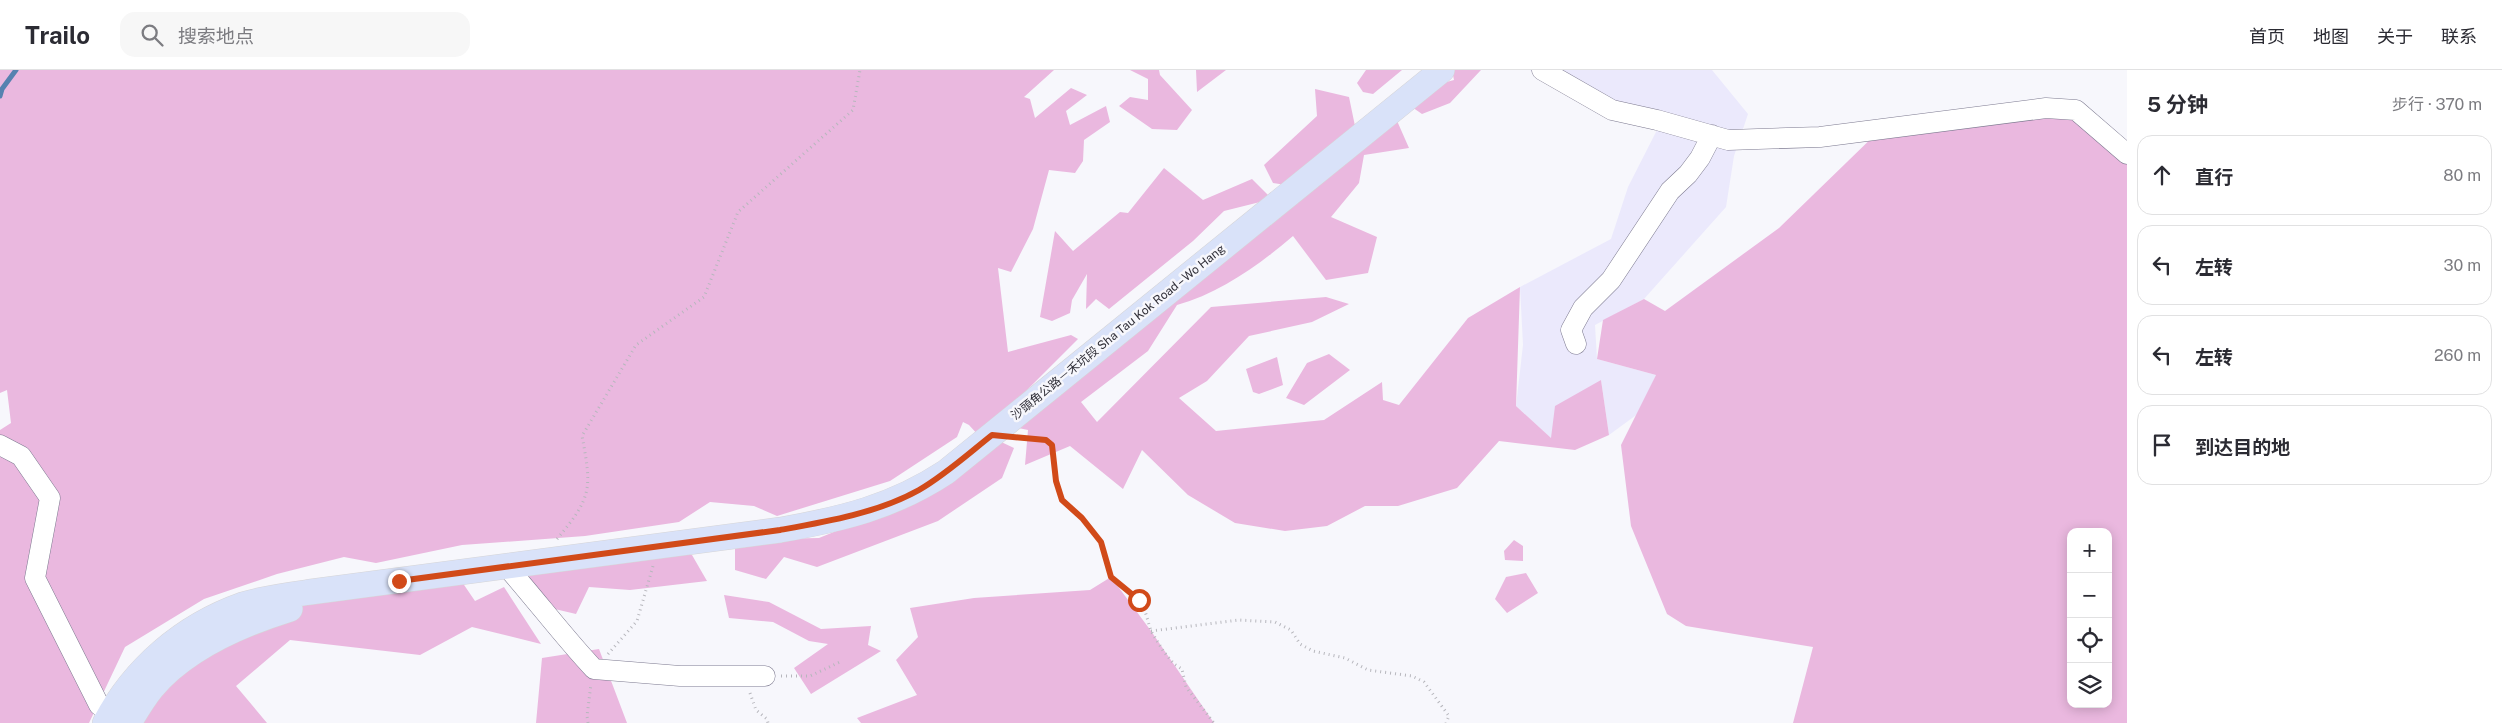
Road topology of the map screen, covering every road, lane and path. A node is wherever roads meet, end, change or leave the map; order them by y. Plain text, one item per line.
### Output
1 (860, 70) edge
2 (1442, 70) edge
3 (1542, 70) edge
4 (1712, 136) junction
5 (2127, 154) edge
6 (1576, 344) dead end
7 (992, 435) junction
8 (0, 445) edge
9 (659, 546) junction
10 (532, 564) junction
11 (507, 567) junction
12 (1152, 631) junction
13 (840, 662) dead end
14 (594, 669) junction
15 (765, 676) joint
16 (747, 684) dead end
17 (118, 721) edge
18 (588, 723) edge
19 (768, 723) edge
20 (1214, 723) edge
21 (1446, 723) edge

1 - 10 path
2 - 7 main road, 沙頭角公路－禾坑段 Sha Tau Kok Road – Wo Hang
3 - 4 street
4 - 5 street
4 - 6 street
7 - 9 main road, 沙頭角公路－禾坑段 Sha Tau Kok Road – Wo Hang
7 - 12 path
8 - 17 street
9 - 10 main road, 沙頭角公路－禾坑段 Sha Tau Kok Road – Wo Hang
9 - 14 path
10 - 11 main road, 沙頭角公路－禾坑段 Sha Tau Kok Road – Wo Hang
11 - 14 street
11 - 17 main road, 沙頭角公路－禾坑段 Sha Tau Kok Road – Wo Hang
12 - 20 path
12 - 21 path
13 - 15 path
14 - 15 street
14 - 18 path
16 - 19 path

